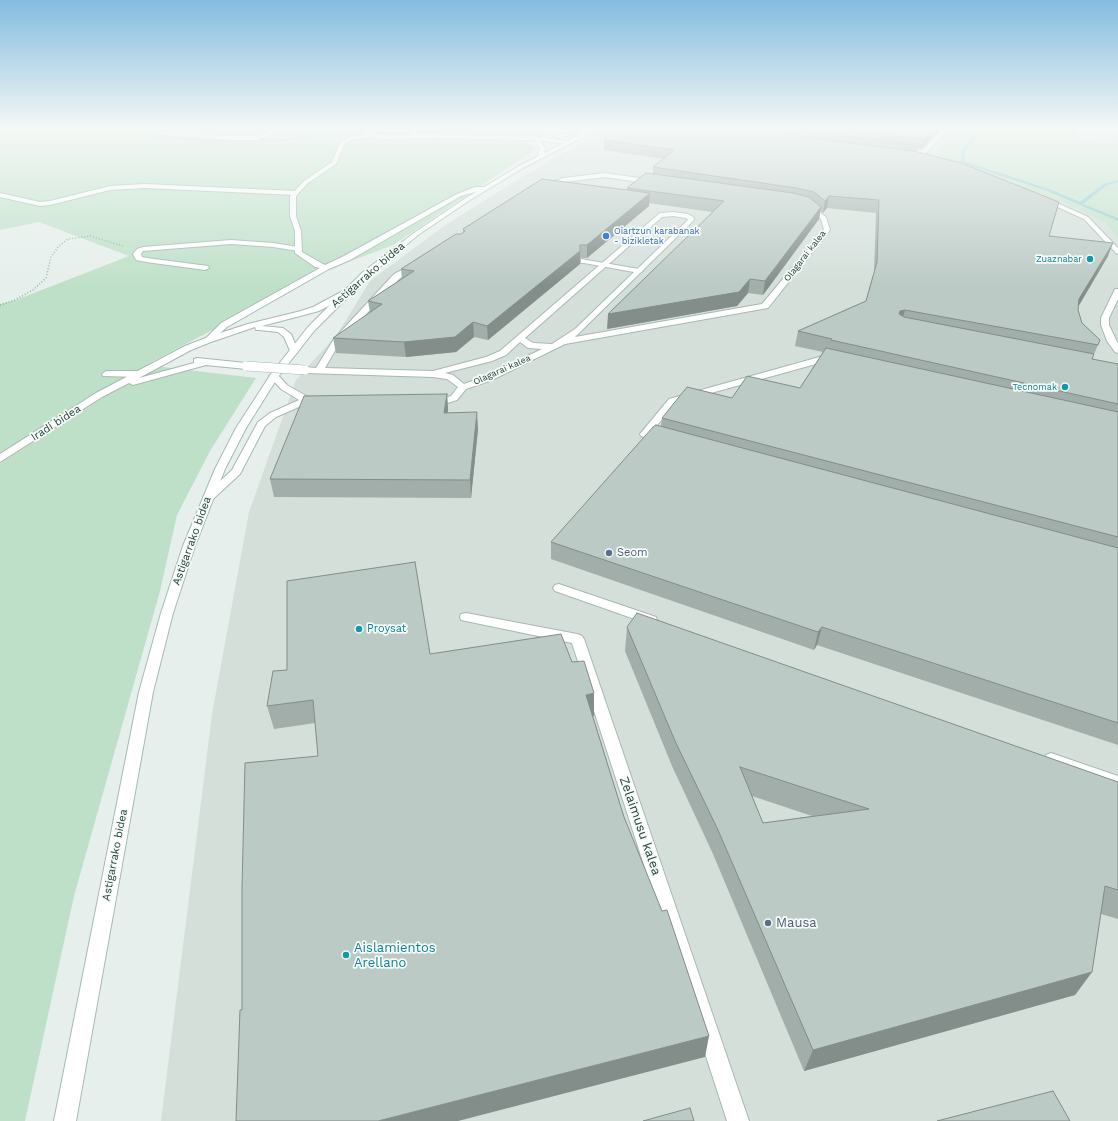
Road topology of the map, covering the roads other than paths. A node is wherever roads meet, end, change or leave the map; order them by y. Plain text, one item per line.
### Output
1 (307, 181) edge
2 (497, 181) edge
3 (559, 181) edge
4 (648, 181) edge
5 (660, 183) edge
6 (483, 189) junction
7 (535, 190) edge
8 (295, 193) junction
9 (0, 195) edge
10 (1034, 195) edge
11 (798, 204) edge
12 (298, 249) junction
13 (1118, 252) edge
14 (584, 261) edge
15 (418, 264) edge
16 (604, 264) junction
17 (326, 267) junction
18 (205, 268) dead end
19 (639, 271) junction
20 (1118, 291) edge
21 (346, 293) junction
22 (242, 329) junction
23 (520, 338) junction
24 (208, 340) junction
25 (563, 342) junction
26 (554, 346) junction
27 (1118, 350) edge
28 (294, 351) junction
29 (173, 356) junction
30 (206, 362) junction
31 (846, 364) edge
32 (319, 370) junction
33 (106, 374) dead end
34 (137, 374) junction
35 (433, 374) junction
36 (274, 376) junction
37 (463, 387) junction
38 (112, 388) junction
39 (306, 400) junction
40 (330, 401) edge
41 (420, 406) edge
42 (667, 440) edge
43 (0, 459) edge
44 (208, 498) junction
45 (559, 588) dead end
46 (466, 617) dead end
47 (665, 625) edge
48 (1035, 753) edge
49 (1118, 782) edge
50 (65, 1121) edge
51 (738, 1121) edge

1 - 8 street
2 - 6 street, Astigarrako bidea
3 - 7 street
4 - 5 street
6 - 17 street
6 - 21 street, Astigarrako bidea
8 - 9 street
8 - 12 street
10 - 13 street
11 - 25 street, Olagarai kalea
12 - 17 street
12 - 18 street
14 - 16 street
15 - 32 street
16 - 19 street
16 - 19 street, Olagarai kalea
16 - 23 street, Olagarai kalea
17 - 24 street
19 - 25 street, Olagarai kalea
20 - 27 street
21 - 22 street
21 - 28 street, Astigarrako bidea
22 - 24 street
22 - 28 street
23 - 26 street
23 - 35 street, Olagarai kalea
24 - 29 street
25 - 26 street, Olagarai kalea
26 - 37 street, Olagarai kalea
28 - 36 street, Astigarrako bidea
29 - 30 street
29 - 34 street
30 - 32 street, bridge
30 - 38 street
31 - 42 street
32 - 35 street
33 - 34 street
34 - 38 street
35 - 37 street
36 - 39 street
36 - 44 street, Astigarrako bidea
37 - 41 street
38 - 43 street, Iradi bidea
39 - 40 street
39 - 44 street
44 - 50 street, Astigarrako bidea
45 - 47 street
46 - 51 street, Zelaimusu kalea
48 - 49 street

